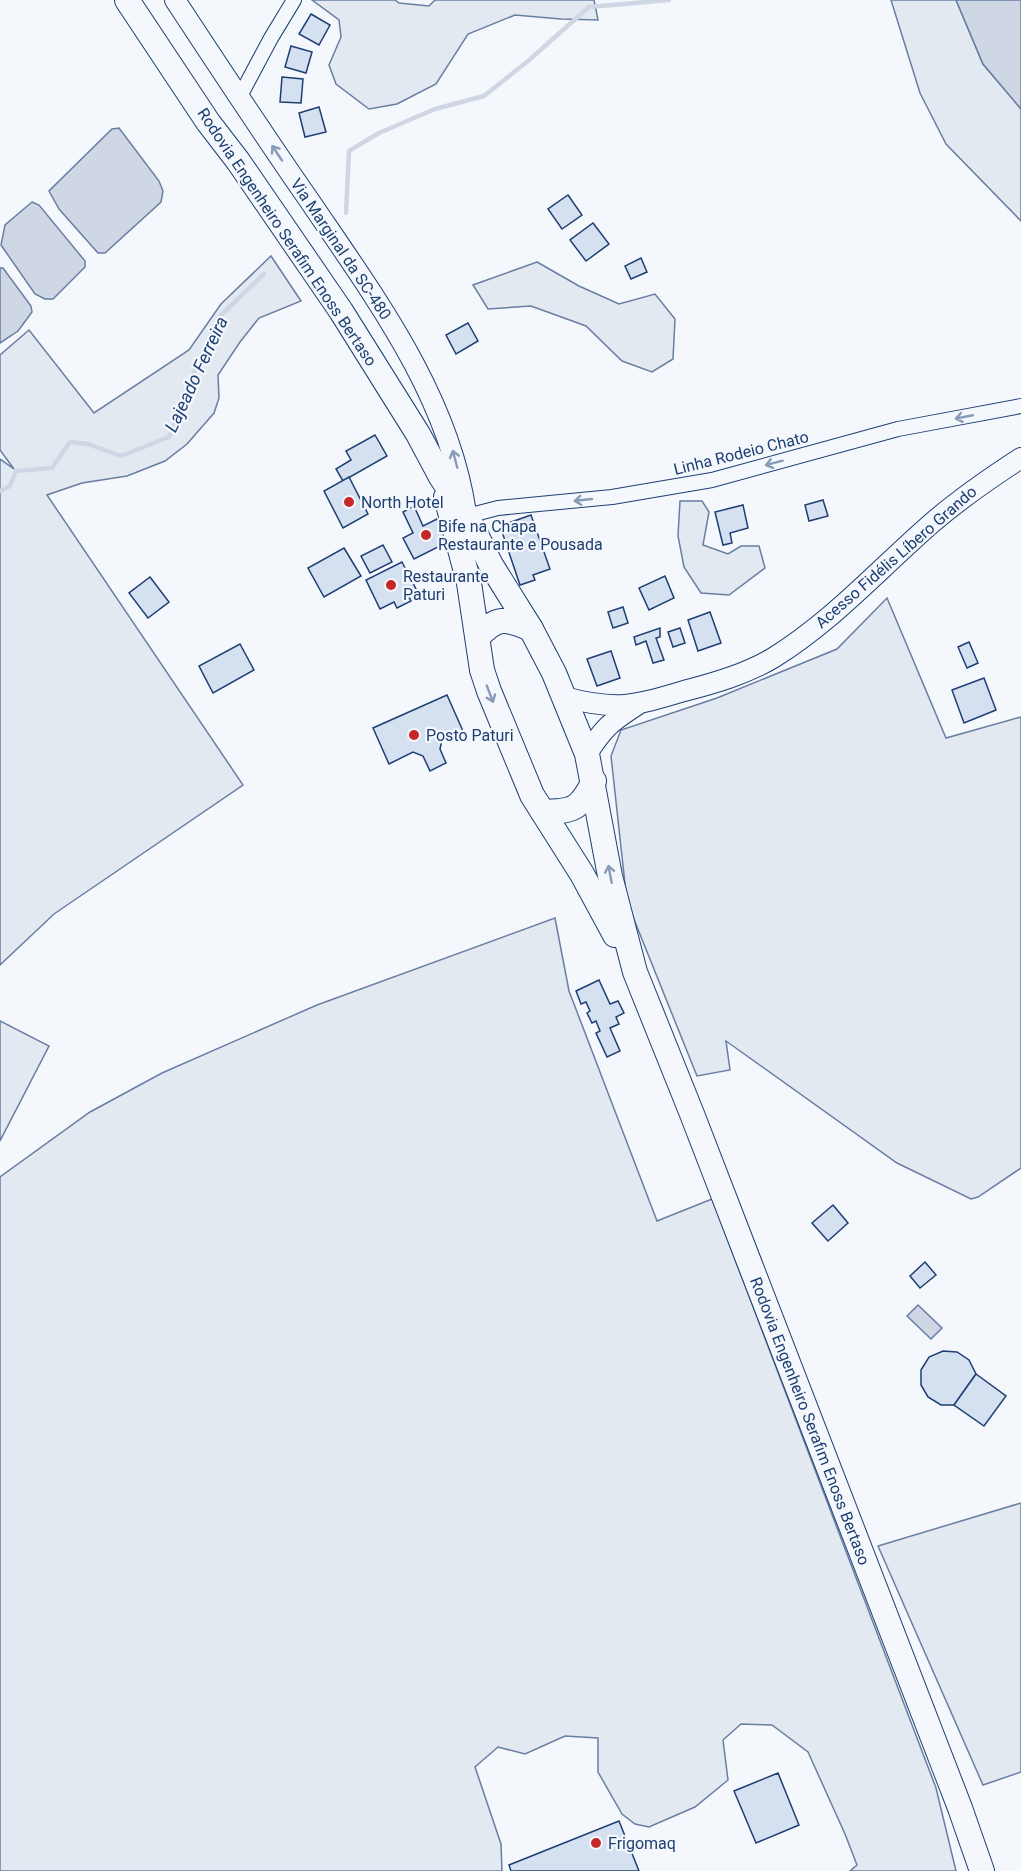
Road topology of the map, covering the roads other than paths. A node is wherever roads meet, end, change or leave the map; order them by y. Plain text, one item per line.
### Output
1 (127, 0) edge
2 (175, 0) edge
3 (294, 0) edge
4 (239, 98) junction
5 (1021, 406) edge
6 (1021, 458) edge
7 (441, 477) junction
8 (467, 516) junction
9 (531, 629) junction
10 (478, 637) junction
11 (564, 697) junction
12 (637, 705) junction
13 (587, 754) junction
14 (594, 781) junction
15 (543, 812) junction
16 (635, 972) junction
17 (982, 1871) edge

1 - 7 highway, Rodovia Engenheiro Serafim Enoss Bertaso
2 - 4 street, Via Marginal da SC-480
3 - 4 street
8 -> 4 street, Via Marginal da SC-480
5 -> 8 street, Linha Rodeio Chato
6 - 12 street, Acesso Fidélis Líbero Grando
7 - 8 highway, Rodovia Engenheiro Serafim Enoss Bertaso
7 - 10 highway, Rodovia Engenheiro Serafim Enoss Bertaso
8 - 9 highway, Rodovia Engenheiro Serafim Enoss Bertaso
9 - 10 highway
9 - 11 highway, Rodovia Engenheiro Serafim Enoss Bertaso
10 -> 15 highway, Rodovia Engenheiro Serafim Enoss Bertaso
11 - 12 street, Acesso Fidélis Líbero Grando
11 - 13 highway, Rodovia Engenheiro Serafim Enoss Bertaso
12 - 13 street, Acesso Fidélis Líbero Grando
13 - 14 highway, Rodovia Engenheiro Serafim Enoss Bertaso
14 - 15 highway
16 -> 14 highway, Rodovia Engenheiro Serafim Enoss Bertaso
15 - 16 highway, Rodovia Engenheiro Serafim Enoss Bertaso
16 - 17 highway, Rodovia Engenheiro Serafim Enoss Bertaso

